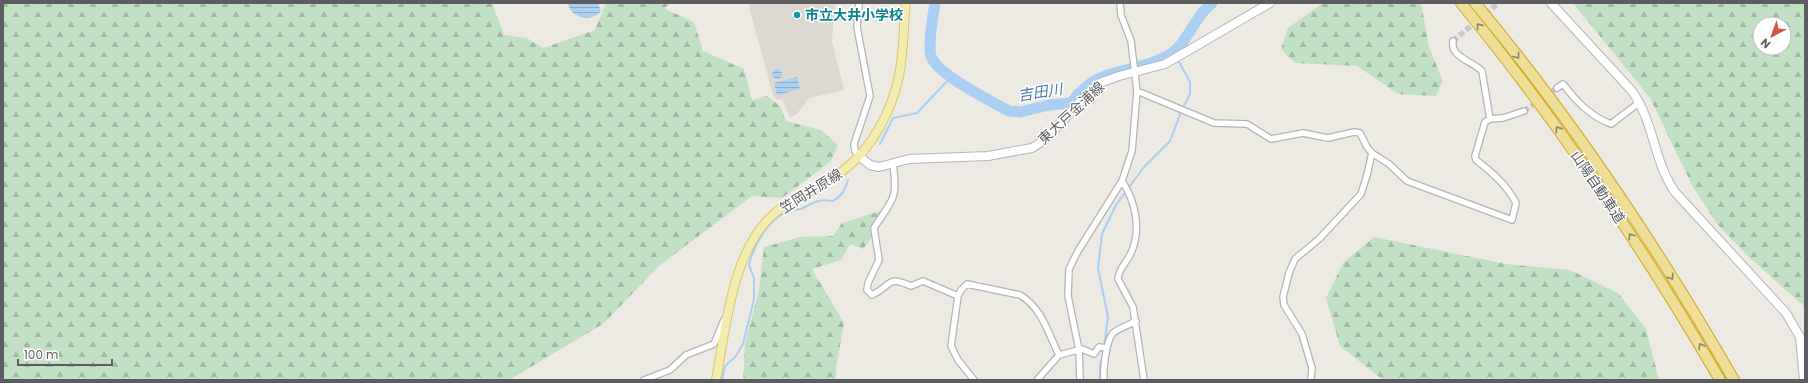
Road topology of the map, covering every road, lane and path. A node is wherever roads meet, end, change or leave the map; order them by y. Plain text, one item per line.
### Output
1 (859, 3) edge
2 (906, 3) edge
3 (1120, 3) edge
4 (1270, 3) edge
5 (1461, 3) edge
6 (1475, 3) edge
7 (1550, 3) edge
8 (1453, 41) dead end
9 (1134, 68) junction
10 (1557, 88) dead end
11 (1138, 91) junction
12 (1640, 102) junction
13 (1524, 111) tunnel mouth
14 (1490, 119) junction
15 (1372, 153) junction
16 (860, 156) junction
17 (893, 164) junction
18 (1124, 183) junction
19 (958, 296) junction
20 (729, 316) junction
21 (1136, 321) junction
22 (1105, 348) junction
23 (1079, 350) junction
24 (1059, 354) junction
25 (644, 380) edge
26 (716, 380) edge
27 (974, 380) edge
28 (1037, 380) edge
29 (1080, 380) edge
30 (1104, 380) edge
31 (1144, 380) edge
32 (1311, 380) edge
33 (1720, 380) edge
34 (1734, 380) edge
35 (1804, 380) edge

1 - 16 street
2 - 16 main road, 笠岡井原線
3 - 9 street
4 - 9 street, 東大戸金浦線
33 -> 5 highway, 山陽自動車道
6 -> 34 highway, 山陽自動車道
7 - 12 street
8 - 14 street
9 - 11 street
9 - 17 street, 東大戸金浦線
10 - 12 street
11 - 15 street
11 - 18 street
12 - 35 street
13 - 14 street
14 - 15 street
15 - 32 street
16 - 17 street, 東大戸金浦線
16 - 20 main road, 笠岡井原線
17 - 19 street
18 - 21 street
18 - 23 street
19 - 24 street
19 - 27 street
20 - 25 street
20 - 26 main road, 笠岡井原線
21 - 22 street
21 - 31 street
22 - 23 street
22 - 30 street
23 - 24 street
23 - 29 street
24 - 28 street

